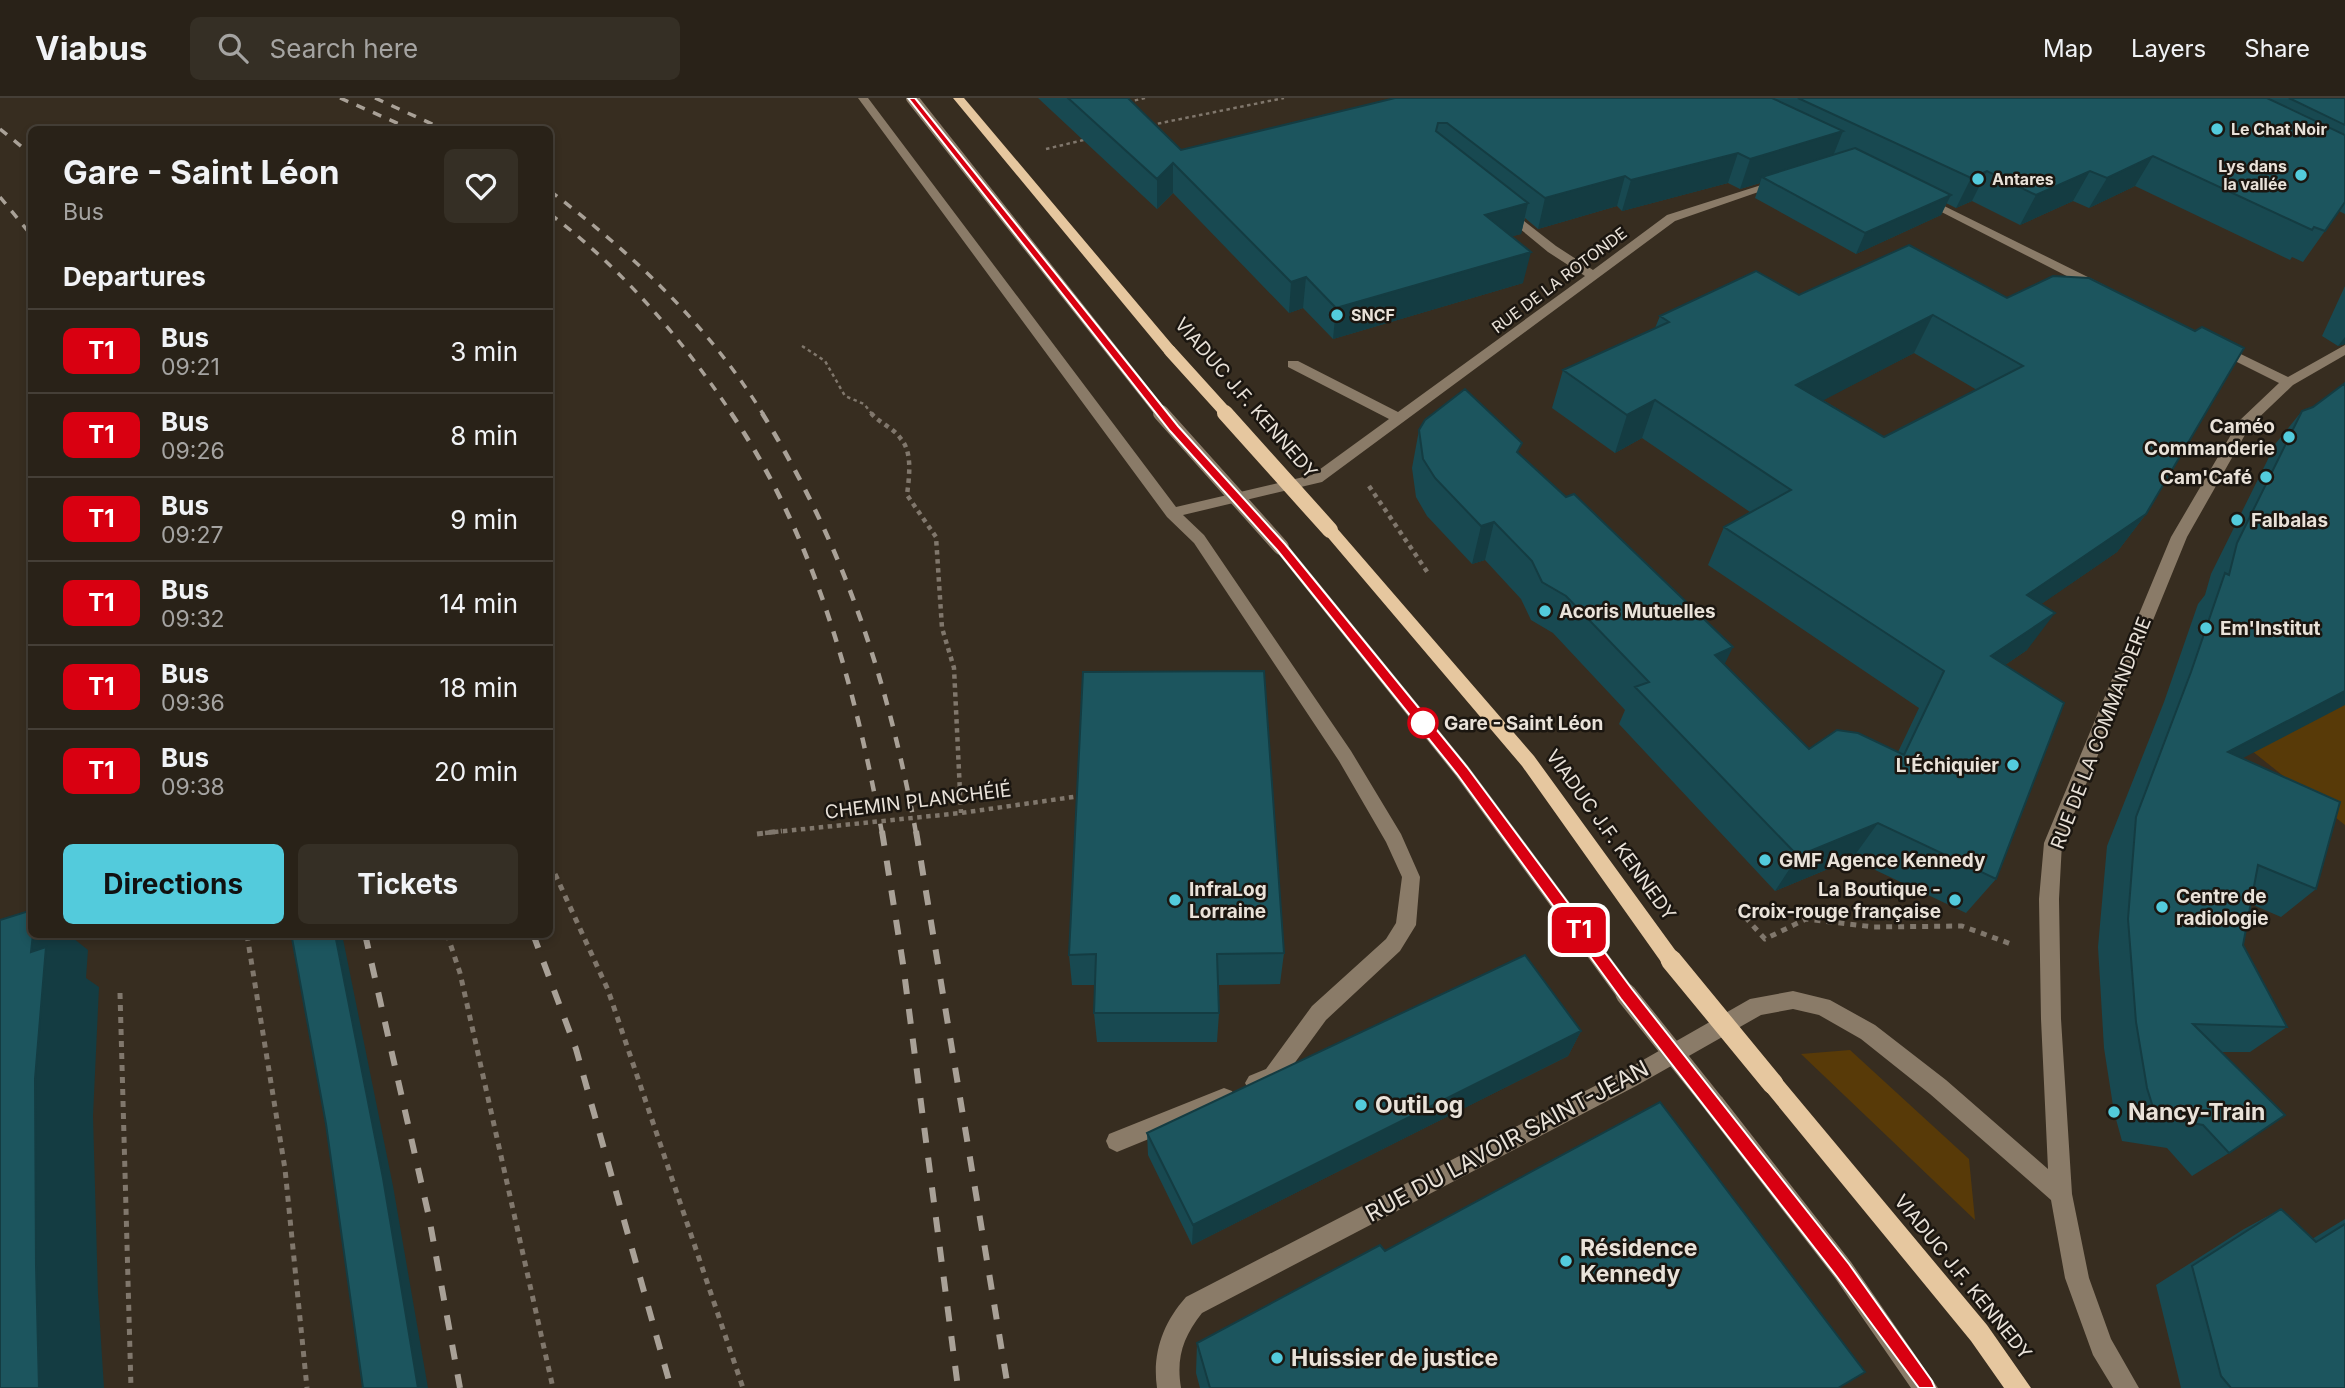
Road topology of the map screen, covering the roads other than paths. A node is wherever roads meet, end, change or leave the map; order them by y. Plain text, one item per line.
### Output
1 (863, 98) edge
2 (912, 98) edge
3 (958, 98) edge
4 (1800, 176) edge
5 (1910, 192) edge
6 (1500, 207) edge
7 (1594, 276) junction
8 (2109, 292) edge
9 (2208, 342) edge
10 (2345, 349) edge
11 (1293, 364) dead end
12 (2288, 382) junction
13 (1398, 418) junction
14 (1172, 513) junction
15 (1117, 1141) dead end
16 (2061, 1194) junction
17 (1170, 1388) edge
18 (1926, 1388) edge
19 (2019, 1388) edge
20 (2127, 1388) edge

1 - 14 street
2 - 18 street, bridge
3 - 19 main road, VIADUC J.F. KENNEDY, bridge
4 - 7 street, RUE DE LA ROTONDE
5 - 8 street
6 - 7 street
7 - 13 street, RUE DE LA ROTONDE
9 - 12 street
10 - 12 street, RUE DE LA COMMANDERIE
11 - 13 street
12 - 16 street, RUE DE LA COMMANDERIE
13 - 14 street, RUE DE LA ROTONDE
14 - 15 street
16 - 17 street, RUE DU LAVOIR SAINT-JEAN
16 - 20 street, RUE DE LA COMMANDERIE

